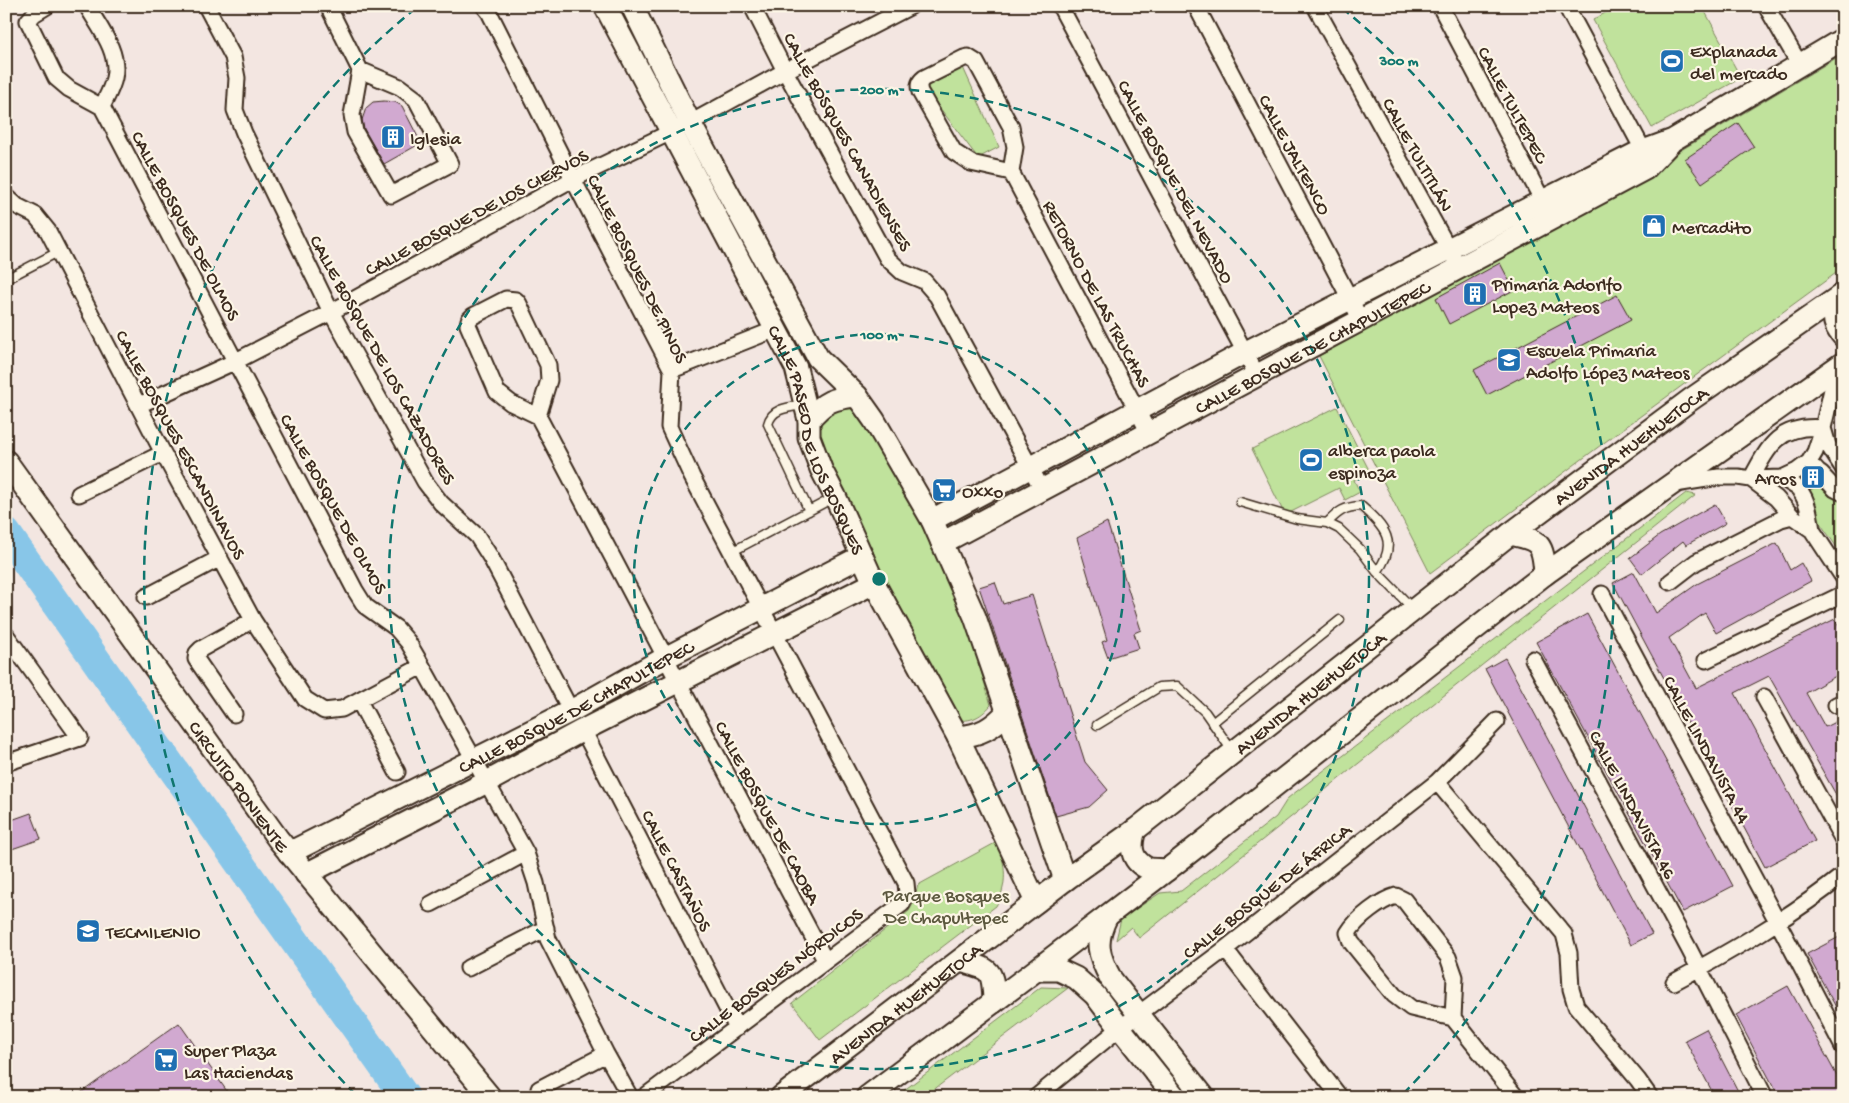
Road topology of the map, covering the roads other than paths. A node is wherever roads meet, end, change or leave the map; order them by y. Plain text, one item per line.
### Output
1 (47, 6) edge
2 (87, 6) edge
3 (206, 6) edge
4 (328, 6) edge
5 (484, 6) edge
6 (605, 6) edge
7 (632, 6) edge
8 (752, 6) edge
9 (911, 6) edge
10 (1060, 6) edge
11 (1196, 6) edge
12 (1315, 6) edge
13 (1440, 6) edge
14 (1566, 6) edge
15 (1766, 6) edge
16 (1841, 41) edge
17 (1800, 64) junction
18 (360, 70) junction
19 (785, 71) junction
20 (102, 107) junction
21 (690, 123) junction
22 (671, 133) junction
23 (1647, 157) junction
24 (1011, 172) junction
25 (573, 180) junction
26 (6, 196) edge
27 (1547, 211) junction
28 (1449, 249) junction
29 (58, 252) junction
30 (1459, 269) junction
31 (6, 279) edge
32 (1841, 295) edge
33 (1350, 299) junction
34 (331, 312) junction
35 (1361, 320) junction
36 (776, 329) junction
37 (1843, 336) edge
38 (1246, 352) junction
39 (236, 361) junction
40 (1840, 366) edge
41 (672, 370) junction
42 (1257, 375) junction
43 (857, 396) junction
44 (139, 405) junction
45 (1138, 411) junction
46 (807, 412) junction
47 (538, 416) junction
48 (1823, 428) junction
49 (1149, 433) junction
50 (163, 453) junction
51 (6, 461) edge
52 (1031, 467) junction
53 (1843, 468) edge
54 (1816, 469) junction
55 (1782, 478) junction
56 (1750, 479) junction
57 (1674, 484) junction
58 (1042, 489) junction
59 (1843, 493) edge
60 (79, 494) dead end
61 (836, 496) junction
62 (1240, 502) dead end
63 (809, 511) junction
64 (1792, 516) junction
65 (932, 520) junction
66 (1327, 523) junction
67 (1812, 530) junction
68 (1510, 534) junction
69 (942, 543) junction
70 (732, 551) junction
71 (862, 556) junction
72 (220, 558) junction
73 (1377, 572) junction
74 (1545, 574) junction
75 (1843, 577) edge
76 (1670, 582) dead end
77 (874, 583) junction
78 (1602, 594) dead end
79 (1843, 594) edge
80 (146, 597) dead end
81 (762, 608) junction
82 (1413, 609) junction
83 (253, 620) junction
84 (1340, 620) dead end
85 (774, 633) junction
86 (6, 635) edge
87 (665, 658) junction
88 (1533, 659) dead end
89 (1706, 660) dead end
90 (422, 666) junction
91 (678, 682) junction
92 (1764, 697) dead end
93 (359, 700) junction
94 (571, 711) junction
95 (1007, 712) junction
96 (234, 714) dead end
97 (1497, 722) dead end
98 (1212, 723) junction
99 (1097, 725) dead end
100 (583, 730) junction
101 (958, 737) junction
102 (1234, 752) junction
103 (475, 759) junction
104 (6, 763) edge
105 (397, 772) dead end
106 (487, 782) junction
107 (1437, 782) junction
108 (1135, 830) junction
109 (1843, 840) edge
110 (289, 853) junction
111 (526, 853) junction
112 (1167, 870) junction
113 (306, 874) junction
114 (1843, 875) edge
115 (1065, 880) junction
116 (1036, 902) junction
117 (432, 904) dead end
118 (1106, 916) junction
119 (1778, 922) junction
120 (546, 928) junction
121 (1225, 949) junction
122 (825, 960) junction
123 (960, 961) junction
124 (468, 968) dead end
125 (1699, 969) junction
126 (1037, 970) junction
127 (1674, 982) dead end
128 (994, 1002) junction
129 (1139, 1014) junction
130 (1453, 1018) junction
131 (737, 1028) junction
132 (1120, 1028) junction
133 (1843, 1047) edge
134 (606, 1054) junction
135 (539, 1089) dead end
136 (490, 1097) edge
137 (630, 1097) edge
138 (644, 1097) edge
139 (781, 1097) edge
140 (867, 1097) edge
141 (1036, 1097) edge
142 (1175, 1097) edge
143 (1204, 1097) edge
144 (1340, 1097) edge
145 (1516, 1097) edge
146 (1650, 1097) edge
147 (1765, 1097) edge

1 - 20 street
2 - 20 street
3 - 34 street, CALLE BOSQUE DE LOS CAZADORES
4 - 18 street
5 - 25 street, CALLE BOSQUES DE PINOS
6 - 22 main road, CALLE PASEO DE LOS BOSQUES
7 - 21 main road, CALLE PASEO DE LOS BOSQUES
8 - 19 street, CALLE BOSQUES CANADIENSES
9 - 19 street, CALLE BOSQUE DE LOS CIERVOS
10 - 38 street, CALLE BOSQUE DEL NEVADO
11 - 33 street, CALLE JALTENCO
12 - 28 street, CALLE TULTITLÁN
13 - 27 street, CALLE TULTEPEC
14 - 23 street
15 - 17 street
16 - 17 main road, CALLE BOSQUE DE CHAPULTEPEC
17 - 23 main road, CALLE BOSQUE DE CHAPULTEPEC
18 - 18 street
19 - 21 street, CALLE BOSQUE DE LOS CIERVOS
19 - 52 street, CALLE BOSQUES CANADIENSES
20 - 39 street, CALLE BOSQUES DE OLMOS
21 - 22 street, CALLE BOSQUE DE LOS CIERVOS
21 - 43 main road, CALLE PASEO DE LOS BOSQUES
22 - 25 street, CALLE BOSQUE DE LOS CIERVOS
22 - 36 main road, CALLE PASEO DE LOS BOSQUES
23 - 27 main road, CALLE BOSQUE DE CHAPULTEPEC
24 - 24 street
24 - 45 street, RETORNO DE LAS TRUCHAS
25 - 34 street, CALLE BOSQUE DE LOS CIERVOS
25 - 41 street, CALLE BOSQUES DE PINOS
26 - 29 street, CALLE BOSQUES ESCANDINAVOS
27 - 28 main road, CALLE BOSQUE DE CHAPULTEPEC
27 - 30 main road, CALLE BOSQUE DE CHAPULTEPEC
28 - 30 street, CALLE TULTITLÁN
28 - 33 main road, CALLE BOSQUE DE CHAPULTEPEC
29 - 31 lane
29 - 44 street, CALLE BOSQUES ESCANDINAVOS
30 - 35 main road, CALLE BOSQUE DE CHAPULTEPEC
32 - 37 main road
32 - 68 main road, AVENIDA HUEHUETOCA
33 - 35 street, CALLE JALTENCO
33 - 38 main road, CALLE BOSQUE DE CHAPULTEPEC
34 - 39 street, CALLE BOSQUE DE LOS CIERVOS
34 - 94 street, CALLE BOSQUE DE LOS CAZADORES
35 - 42 main road, CALLE BOSQUE DE CHAPULTEPEC
36 - 41 street
36 - 46 main road, CALLE PASEO DE LOS BOSQUES
38 - 42 street, CALLE BOSQUE DEL NEVADO
38 - 45 main road, CALLE BOSQUE DE CHAPULTEPEC
39 - 44 street, CALLE BOSQUE DE LOS CIERVOS
39 - 90 street, CALLE BOSQUE DE OLMOS
40 - 48 street
40 - 57 main road
41 - 70 street, CALLE BOSQUES DE PINOS
42 - 49 main road, CALLE BOSQUE DE CHAPULTEPEC
43 - 46 main road
43 - 65 main road, CALLE PASEO DE LOS BOSQUES
44 - 50 street, CALLE BOSQUES ESCANDINAVOS
45 - 49 street, RETORNO DE LAS TRUCHAS
45 - 52 main road, CALLE BOSQUE DE CHAPULTEPEC
46 - 61 main road, CALLE PASEO DE LOS BOSQUES
46 - 63 lane
47 - 47 street
47 - 87 street, CALLE BOSQUE DE CAOBA
48 - 53 street
48 - 54 street
48 - 56 street
49 - 58 main road, CALLE BOSQUE DE CHAPULTEPEC
50 - 60 street
50 - 72 street, CALLE BOSQUES ESCANDINAVOS
51 - 110 main road, CIRCUITO PONIENTE
52 - 58 street, CALLE BOSQUES CANADIENSES
52 - 65 main road, CALLE BOSQUE DE CHAPULTEPEC
54 - 55 street
54 - 59 street
55 - 56 street
55 - 67 street
56 - 57 street
56 - 64 street
57 - 74 main road
58 - 69 main road, CALLE BOSQUE DE CHAPULTEPEC
61 - 63 lane
61 - 71 main road, CALLE PASEO DE LOS BOSQUES
62 - 66 lane
63 - 70 lane
64 - 67 street
64 - 76 street
65 - 69 main road, CALLE PASEO DE LOS BOSQUES
66 - 73 lane
66 - 73 lane
67 - 75 street
68 - 74 main road
68 - 82 main road, AVENIDA HUEHUETOCA
69 - 95 main road, CALLE PASEO DE LOS BOSQUES
70 - 81 street, CALLE BOSQUES DE PINOS
71 - 77 main road, CALLE PASEO DE LOS BOSQUES
71 - 81 main road, CALLE BOSQUE DE CHAPULTEPEC
72 - 80 street
72 - 83 street, CALLE BOSQUES ESCANDINAVOS
73 - 82 lane
74 - 112 main road
77 - 85 main road, CALLE BOSQUE DE CHAPULTEPEC
77 - 101 main road, CALLE PASEO DE LOS BOSQUES
78 - 119 street, CALLE LINDAVISTA 44
79 - 89 street
81 - 85 street, CALLE BOSQUES DE PINOS
81 - 87 main road, CALLE BOSQUE DE CHAPULTEPEC
82 - 102 main road, AVENIDA HUEHUETOCA
83 - 93 street, CALLE BOSQUES ESCANDINAVOS
83 - 96 street
84 - 98 lane
85 - 91 main road, CALLE BOSQUE DE CHAPULTEPEC
85 - 122 street, CALLE BOSQUES NÓRDICOS
86 - 104 street
87 - 91 street, CALLE BOSQUE DE CAOBA
87 - 94 main road, CALLE BOSQUE DE CHAPULTEPEC
88 - 125 street, CALLE LINDAVISTA 46
90 - 93 street
90 - 103 street, CALLE BOSQUE DE OLMOS
91 - 100 main road, CALLE BOSQUE DE CHAPULTEPEC
91 - 122 street, CALLE BOSQUE DE CAOBA
92 - 109 street
93 - 105 street
94 - 103 main road, CALLE BOSQUE DE CHAPULTEPEC
95 - 101 main road
95 - 115 main road, CALLE PASEO DE LOS BOSQUES
97 - 107 street, CALLE BOSQUE DE ÁFRICA
98 - 99 lane
98 - 102 lane
100 - 106 main road, CALLE BOSQUE DE CHAPULTEPEC
100 - 131 street, CALLE CASTAÑOS
101 - 116 main road, CALLE PASEO DE LOS BOSQUES
102 - 108 main road, AVENIDA HUEHUETOCA
103 - 106 street, CALLE BOSQUE DE OLMOS
103 - 110 main road, CALLE BOSQUE DE CHAPULTEPEC
106 - 111 street
106 - 113 main road, CALLE BOSQUE DE CHAPULTEPEC
107 - 121 street, CALLE BOSQUE DE ÁFRICA
107 - 146 street
108 - 112 main road
108 - 115 main road, AVENIDA HUEHUETOCA
110 - 113 main road, CIRCUITO PONIENTE
111 - 117 street
111 - 120 street
112 - 118 main road
113 - 136 main road, CIRCUITO PONIENTE
114 - 119 street
115 - 116 main road, AVENIDA HUEHUETOCA
116 - 123 main road, AVENIDA HUEHUETOCA
118 - 126 main road
118 - 129 main road
119 - 125 street
119 - 133 street, CALLE LINDAVISTA 44
120 - 124 street
120 - 134 street
121 - 129 street, CALLE BOSQUE DE ÁFRICA
121 - 144 street
122 - 131 street, CALLE BOSQUES NÓRDICOS
123 - 128 main road
123 - 139 main road, AVENIDA HUEHUETOCA
125 - 127 street
125 - 147 street, CALLE LINDAVISTA 46
126 - 128 main road
126 - 132 main road
128 - 140 main road
129 - 132 street, CALLE BOSQUE DE ÁFRICA
129 - 143 main road
130 - 130 street
130 - 145 street
131 - 138 street, CALLE BOSQUES NÓRDICOS
132 - 141 street, CALLE BOSQUE DE ÁFRICA
132 - 142 main road
134 - 135 street
134 - 137 street

